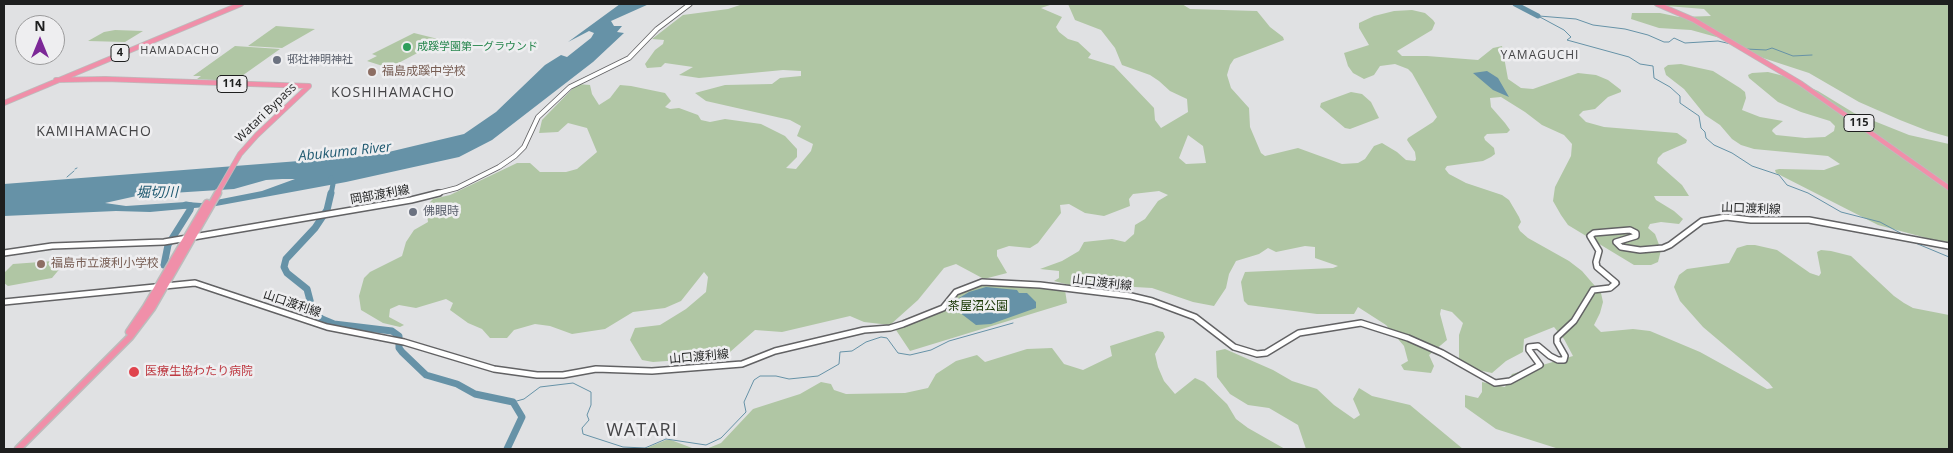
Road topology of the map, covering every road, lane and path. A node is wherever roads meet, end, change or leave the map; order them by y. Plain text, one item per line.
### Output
1 (237, 4) edge
2 (241, 4) edge
3 (690, 4) edge
4 (1657, 4) edge
5 (59, 80) junction
6 (4, 102) edge
7 (1949, 188) edge
8 (189, 238) junction
9 (1949, 246) edge
10 (4, 253) edge
11 (161, 286) junction
12 (4, 302) edge
13 (13, 449) edge
14 (18, 449) edge

1 - 5 highway, 4
2 - 5 highway, 4
3 - 8 main road, 岡部渡利線
4 - 7 highway, 115
5 - 6 highway, 4
5 - 8 highway, Watari Bypass / 114
8 - 10 main road, 岡部渡利線
8 - 11 highway, Watari Bypass / 114
9 - 11 main road, 山口渡利線
11 - 12 main road, 山口渡利線
11 - 13 highway, Watari Bypass / 114
11 - 14 highway, Watari Bypass / 114

